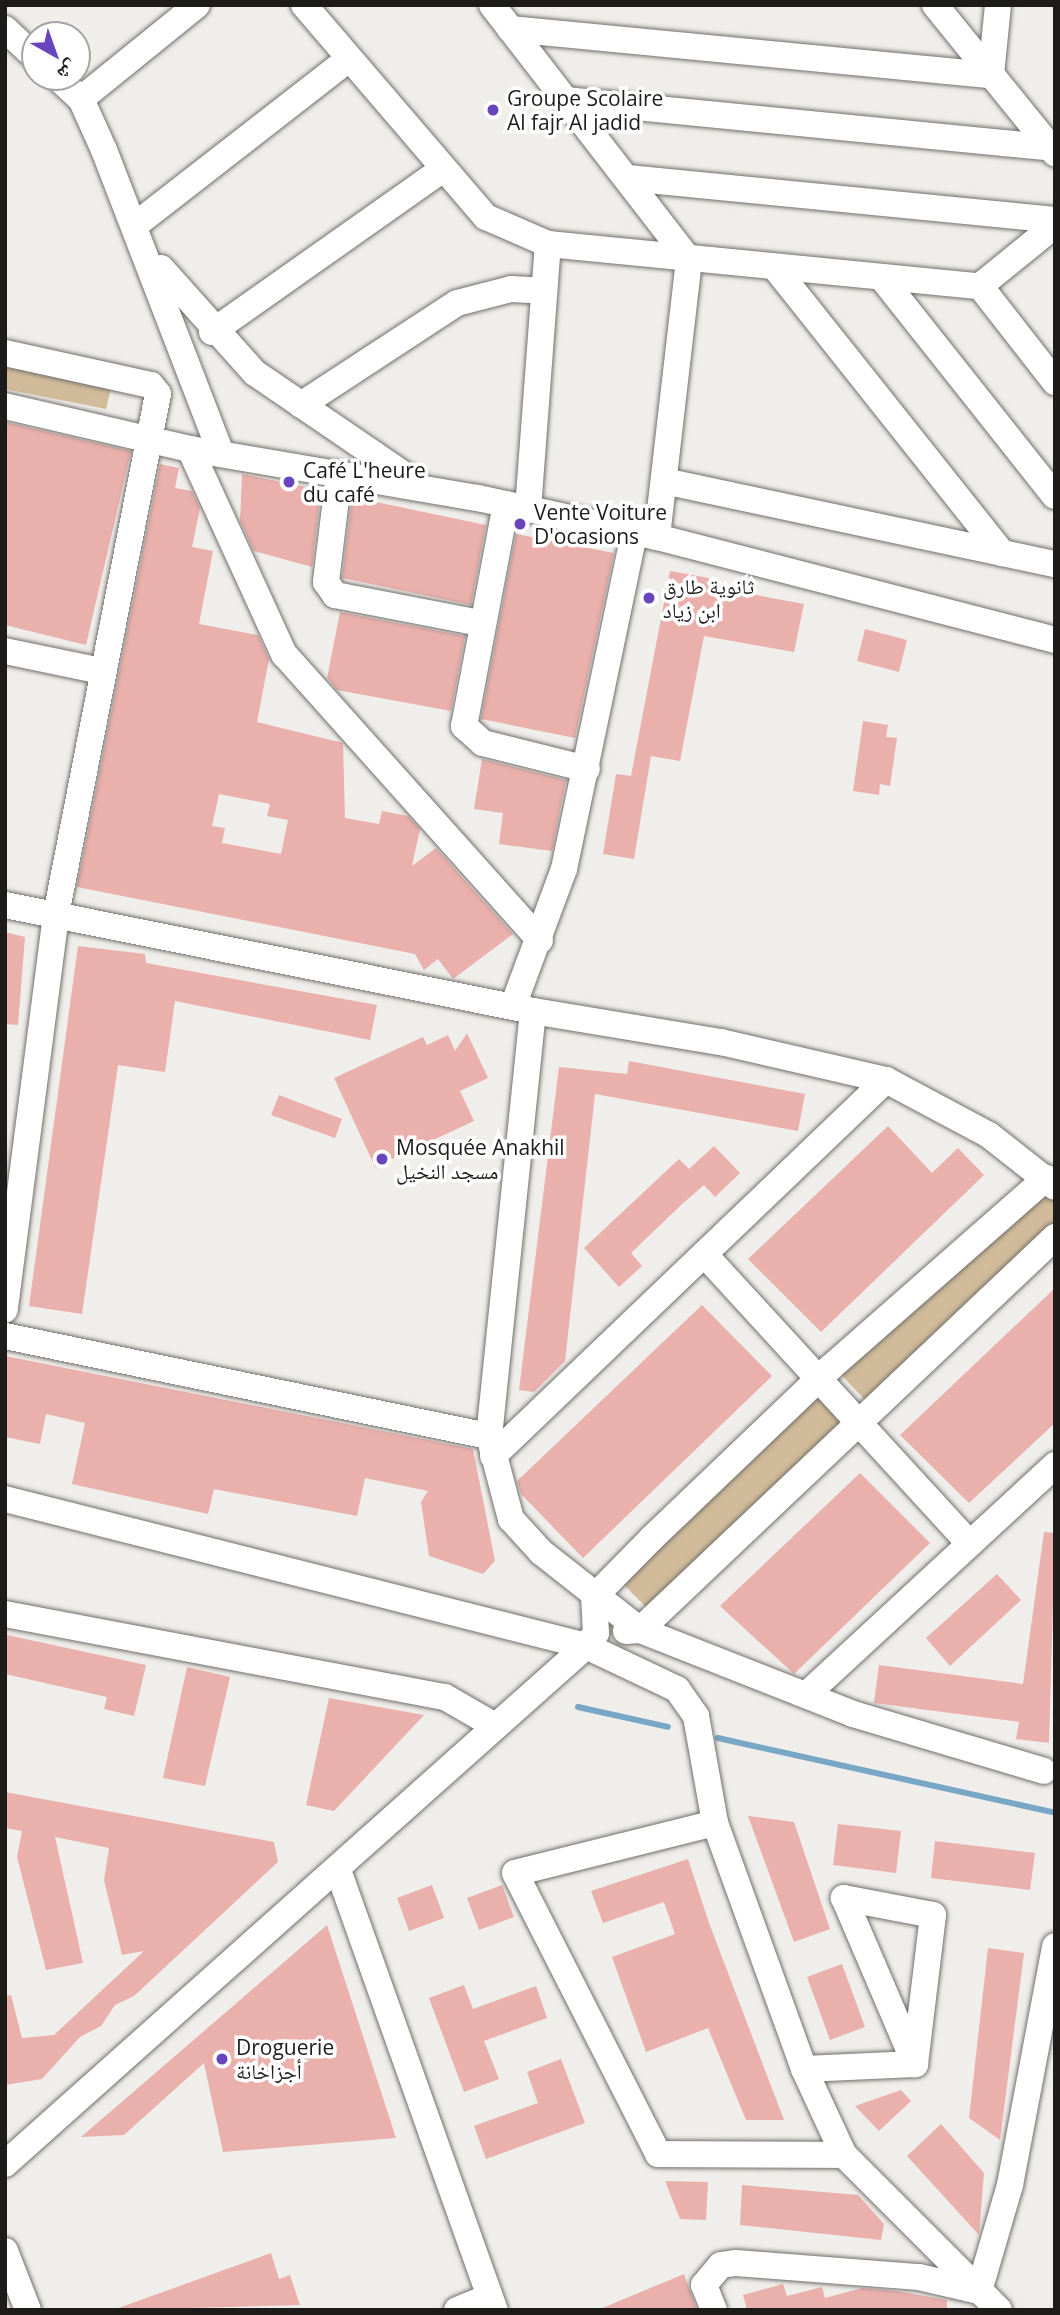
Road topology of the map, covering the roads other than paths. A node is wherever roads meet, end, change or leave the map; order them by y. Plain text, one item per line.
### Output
1 (197, 5) edge
2 (492, 5) edge
3 (935, 5) edge
4 (998, 5) edge
5 (306, 6) edge
6 (5, 29) edge
7 (510, 29) junction
8 (21, 44) edge
9 (347, 60) junction
10 (991, 75) junction
11 (72, 91) edge
12 (81, 99) junction
13 (565, 100) junction
14 (1053, 150) edge
15 (443, 169) junction
16 (628, 178) junction
17 (1055, 220) edge
18 (1055, 225) edge
19 (137, 232) junction
20 (548, 244) junction
21 (690, 260) junction
22 (777, 270) junction
23 (882, 278) junction
24 (980, 286) junction
25 (544, 291) junction
26 (212, 332) junction
27 (5, 353) edge
28 (1055, 382) edge
29 (301, 405) junction
30 (5, 406) edge
31 (148, 439) junction
32 (190, 449) junction
33 (221, 454) junction
34 (340, 474) junction
35 (664, 481) junction
36 (425, 490) junction
37 (1055, 496) edge
38 (517, 507) junction
39 (646, 535) junction
40 (1002, 552) junction
41 (1055, 564) edge
42 (481, 623) junction
43 (1055, 640) edge
44 (5, 651) edge
45 (102, 671) junction
46 (587, 769) junction
47 (5, 905) edge
48 (56, 915) junction
49 (540, 940) junction
50 (523, 1008) junction
51 (886, 1080) junction
52 (1050, 1182) edge
53 (1055, 1237) edge
54 (706, 1256) junction
55 (5, 1310) edge
56 (5, 1336) edge
57 (817, 1380) junction
58 (855, 1420) junction
59 (491, 1446) junction
60 (1055, 1465) edge
61 (5, 1499) edge
62 (968, 1542) junction
63 (594, 1597) junction
64 (5, 1614) edge
65 (640, 1630) junction
66 (591, 1639) junction
67 (806, 1695) junction
68 (495, 1726) junction
69 (1044, 1772) dead end
70 (715, 1823) junction
71 (338, 1870) junction
72 (1055, 1946) edge
73 (915, 2064) junction
74 (804, 2069) junction
75 (844, 2155) junction
76 (5, 2164) edge
77 (5, 2252) edge
78 (979, 2291) junction
79 (492, 2303) edge
80 (28, 2310) edge
81 (457, 2310) edge
82 (713, 2310) edge
83 (999, 2310) edge

1 - 12 street
2 - 7 street
3 - 10 street
4 - 10 street
5 - 9 street
6 - 8 street
7 - 10 street
7 - 13 street
9 - 15 street
9 - 19 street
10 - 14 street
11 - 12 street
12 - 19 street
13 - 14 street
13 - 16 street
15 - 20 street
15 - 26 street
16 - 17 street
16 - 21 street
18 - 24 street
19 - 26 street
19 - 33 street
20 - 21 street
20 - 25 street
21 - 22 street
21 - 35 street
22 - 23 street
22 - 40 street
23 - 24 street
23 - 37 street
24 - 28 street
25 - 29 street
25 - 38 street
26 - 29 street
27 - 31 street
29 - 36 street
30 - 31 street
31 - 32 street
31 - 45 street
32 - 33 street
32 - 49 street
33 - 34 street
34 - 36 street
34 - 42 street
35 - 39 street
35 - 40 street
36 - 38 street
38 - 39 street
38 - 42 street
39 - 43 street
39 - 46 street
40 - 41 street
42 - 46 street
44 - 45 street
45 - 48 street
46 - 49 street
47 - 48 street
48 - 50 street
48 - 55 street
49 - 50 street
50 - 51 street
50 - 59 street
51 - 52 street
51 - 54 street
52 - 57 street
53 - 58 street
54 - 57 street
54 - 59 street
56 - 59 street
57 - 58 street
57 - 63 street
58 - 62 street
58 - 65 street
59 - 63 street
60 - 62 street
61 - 66 street
62 - 67 street
63 - 65 street
63 - 66 street
64 - 68 street
65 - 66 street
65 - 67 street
66 - 68 street
66 - 70 street
67 - 69 street
68 - 71 street
70 - 74 street
70 - 75 street
71 - 76 street
71 - 79 street
72 - 78 street
73 - 73 street
73 - 74 street
74 - 75 street
75 - 78 street
77 - 80 street
78 - 82 street
78 - 83 street
79 - 81 street

